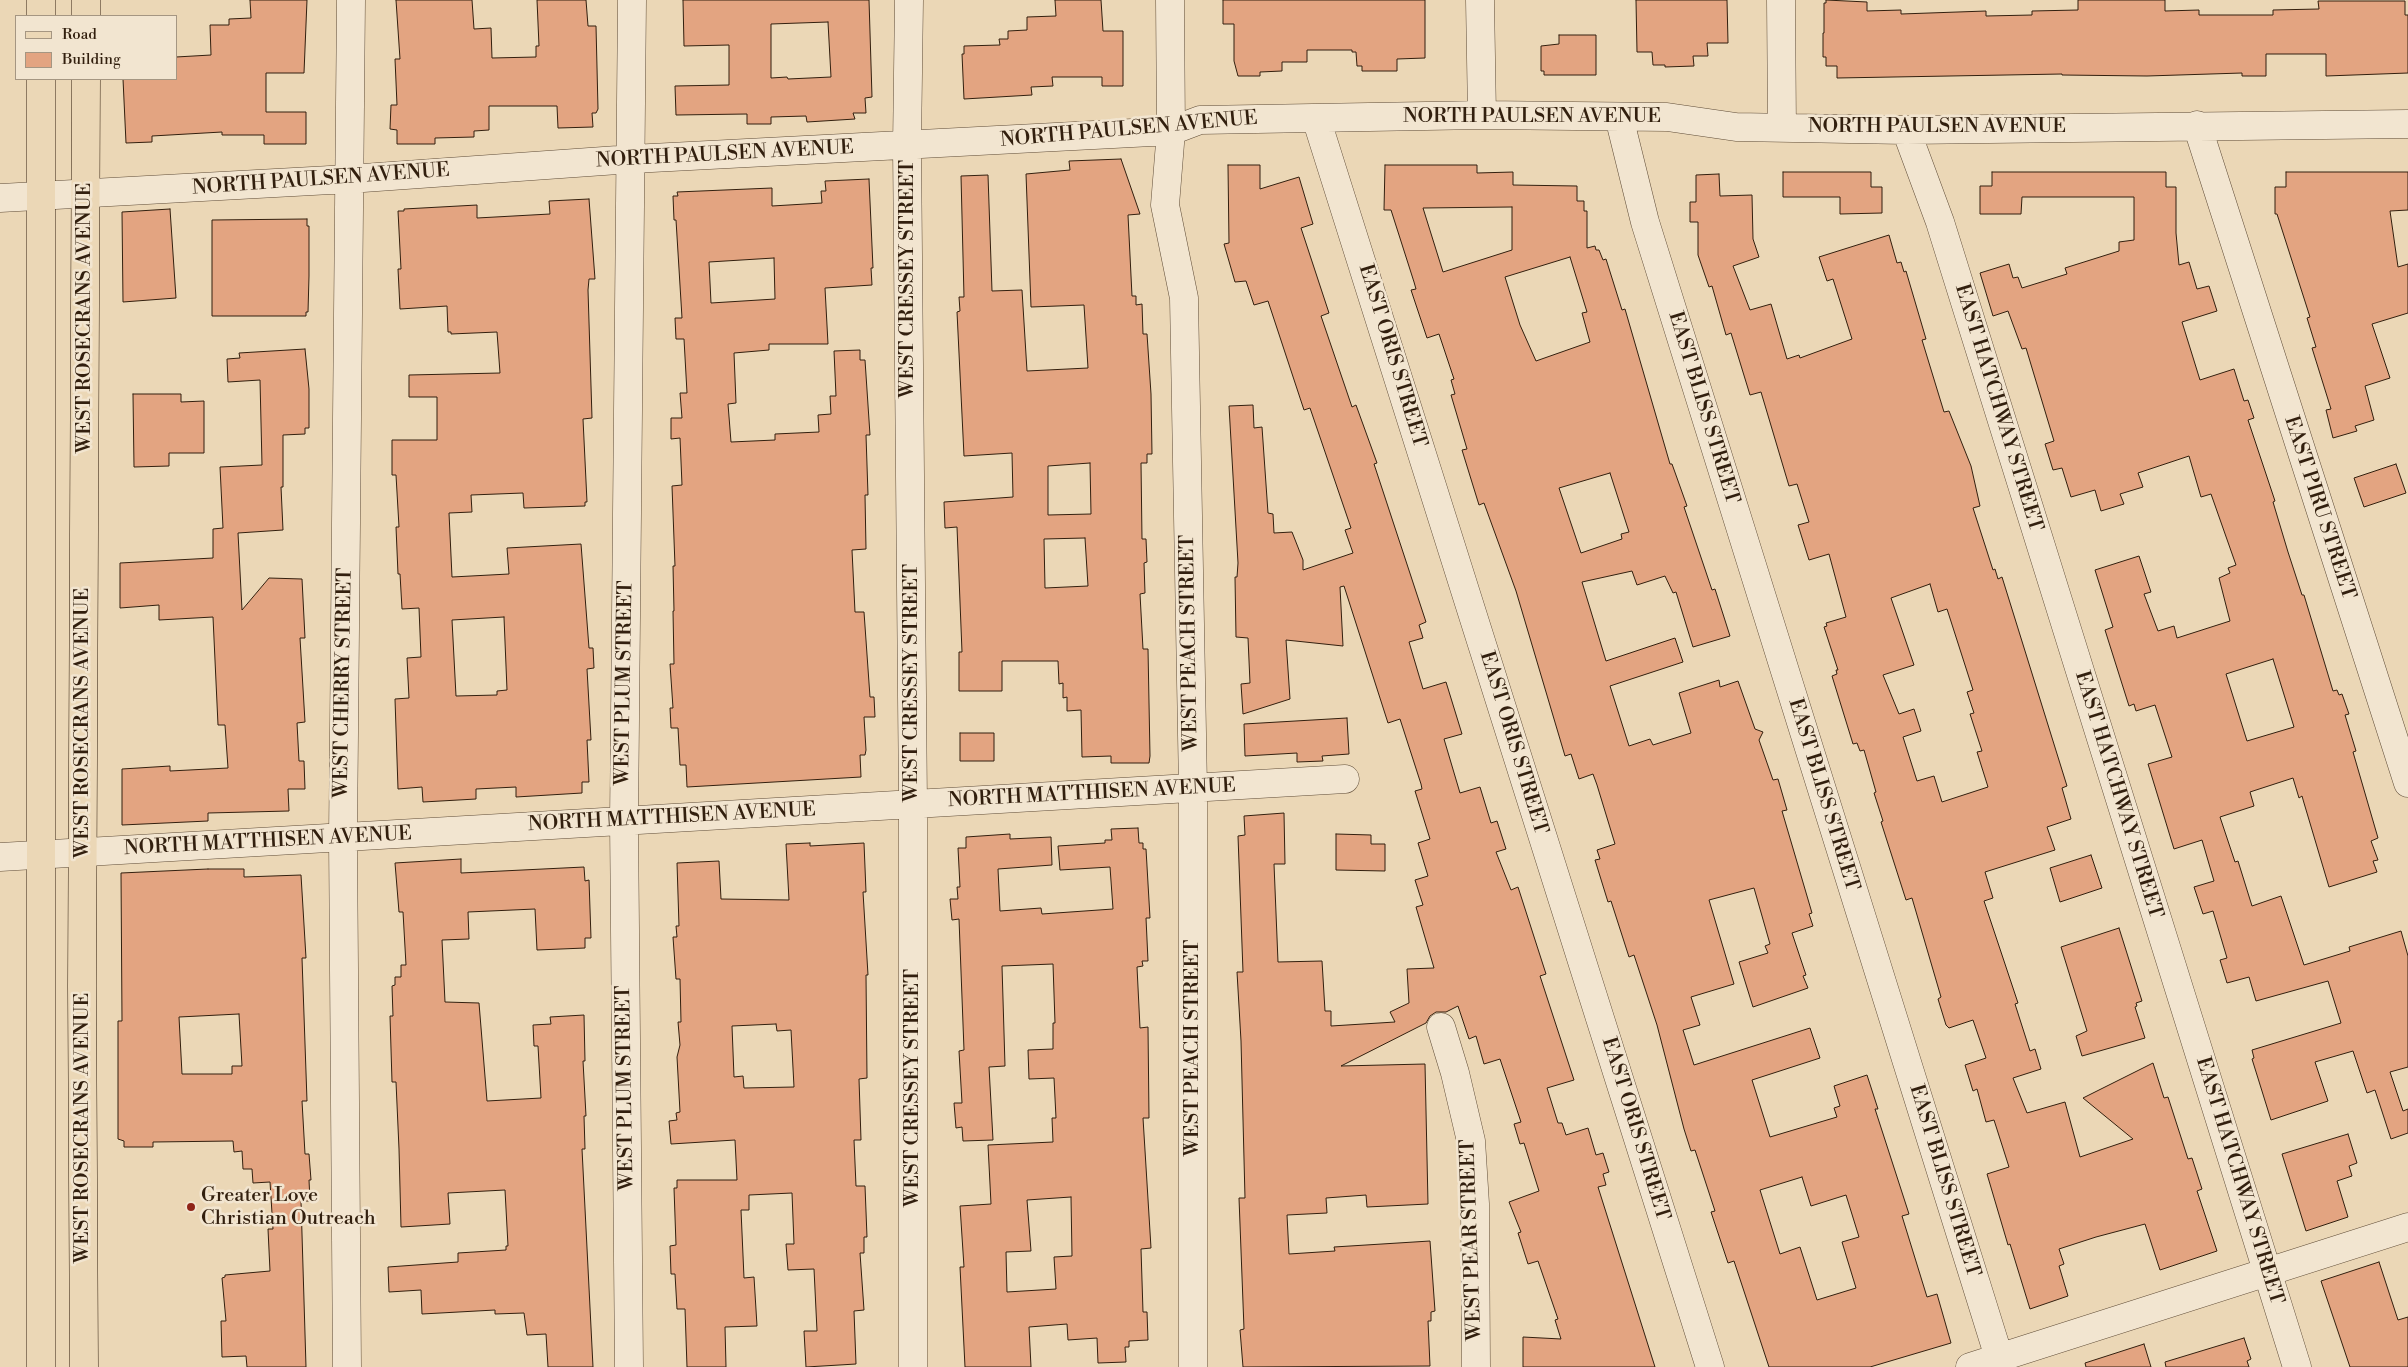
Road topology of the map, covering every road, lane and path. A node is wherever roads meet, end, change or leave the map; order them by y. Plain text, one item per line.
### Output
1 (41, 0) edge
2 (86, 0) edge
3 (351, 0) edge
4 (632, 0) edge
5 (909, 0) edge
6 (1170, 0) edge
7 (1480, 0) edge
8 (1781, 0) edge
9 (41, 15) edge
10 (86, 15) edge
11 (41, 80) edge
12 (86, 80) edge
13 (1482, 115) junction
14 (1619, 117) junction
15 (1316, 118) junction
16 (2408, 124) edge
17 (2197, 126) junction
18 (1782, 127) junction
19 (1906, 130) junction
20 (1171, 131) junction
21 (908, 146) junction
22 (632, 159) junction
23 (349, 180) junction
24 (86, 194) junction
25 (41, 196) junction
26 (0, 198) edge
27 (1345, 779) dead end
28 (2408, 784) edge
29 (1193, 788) junction
30 (913, 805) junction
31 (624, 821) junction
32 (343, 837) junction
33 (82, 853) junction
34 (42, 855) junction
35 (0, 857) edge
36 (1441, 1027) dead end
37 (2408, 1226) edge
38 (2266, 1271) junction
39 (2001, 1362) edge
40 (41, 1367) edge
41 (84, 1367) edge
42 (347, 1367) edge
43 (629, 1367) edge
44 (913, 1367) edge
45 (1193, 1367) edge
46 (1476, 1367) edge
47 (1710, 1367) edge
48 (1970, 1367) edge
49 (2297, 1367) edge

1 - 9 main road
2 - 10 main road
3 - 23 street, WEST CHERRY STREET
4 - 22 street, WEST PLUM STREET
5 - 21 street, WEST CRESSEY STREET
6 - 20 street, WEST PEACH STREET
7 - 13 street
8 - 18 street
11 - 25 main road, WEST ROSECRANS AVENUE
12 - 24 main road, WEST ROSECRANS AVENUE
13 - 14 street, NORTH PAULSEN AVENUE
13 - 15 street, NORTH PAULSEN AVENUE
14 - 18 street, NORTH PAULSEN AVENUE
14 - 39 street, EAST BLISS STREET
15 - 20 street, NORTH PAULSEN AVENUE
15 - 47 street, EAST ORIS STREET
16 - 17 street, NORTH PAULSEN AVENUE
17 - 19 street, NORTH PAULSEN AVENUE
17 - 28 street, EAST PIRU STREET
18 - 19 street, NORTH PAULSEN AVENUE
19 - 38 street, EAST HATCHWAY STREET
20 - 21 street, NORTH PAULSEN AVENUE
20 - 29 street, WEST PEACH STREET
21 - 22 street, NORTH PAULSEN AVENUE
21 - 30 street, WEST CRESSEY STREET
22 - 23 street, NORTH PAULSEN AVENUE
22 - 31 street, WEST PLUM STREET
23 - 24 street, NORTH PAULSEN AVENUE
23 - 32 street, WEST CHERRY STREET
24 - 25 street, NORTH PAULSEN AVENUE
24 - 33 main road, WEST ROSECRANS AVENUE
25 - 26 street, NORTH PAULSEN AVENUE
25 - 34 main road, WEST ROSECRANS AVENUE
27 - 29 street, NORTH MATTHISEN AVENUE
29 - 30 street, NORTH MATTHISEN AVENUE
29 - 45 street, WEST PEACH STREET
30 - 31 street, NORTH MATTHISEN AVENUE
30 - 44 street, WEST CRESSEY STREET
31 - 32 street, NORTH MATTHISEN AVENUE
31 - 43 street, WEST PLUM STREET
32 - 33 street, NORTH MATTHISEN AVENUE
32 - 42 street, WEST CHERRY STREET
33 - 34 street, NORTH MATTHISEN AVENUE
33 - 41 main road, WEST ROSECRANS AVENUE
34 - 35 street, NORTH MATTHISEN AVENUE
34 - 40 main road, WEST ROSECRANS AVENUE
36 - 46 street, WEST PEAR STREET
37 - 38 street
38 - 39 street
38 - 49 street, EAST HATCHWAY STREET
39 - 48 street

